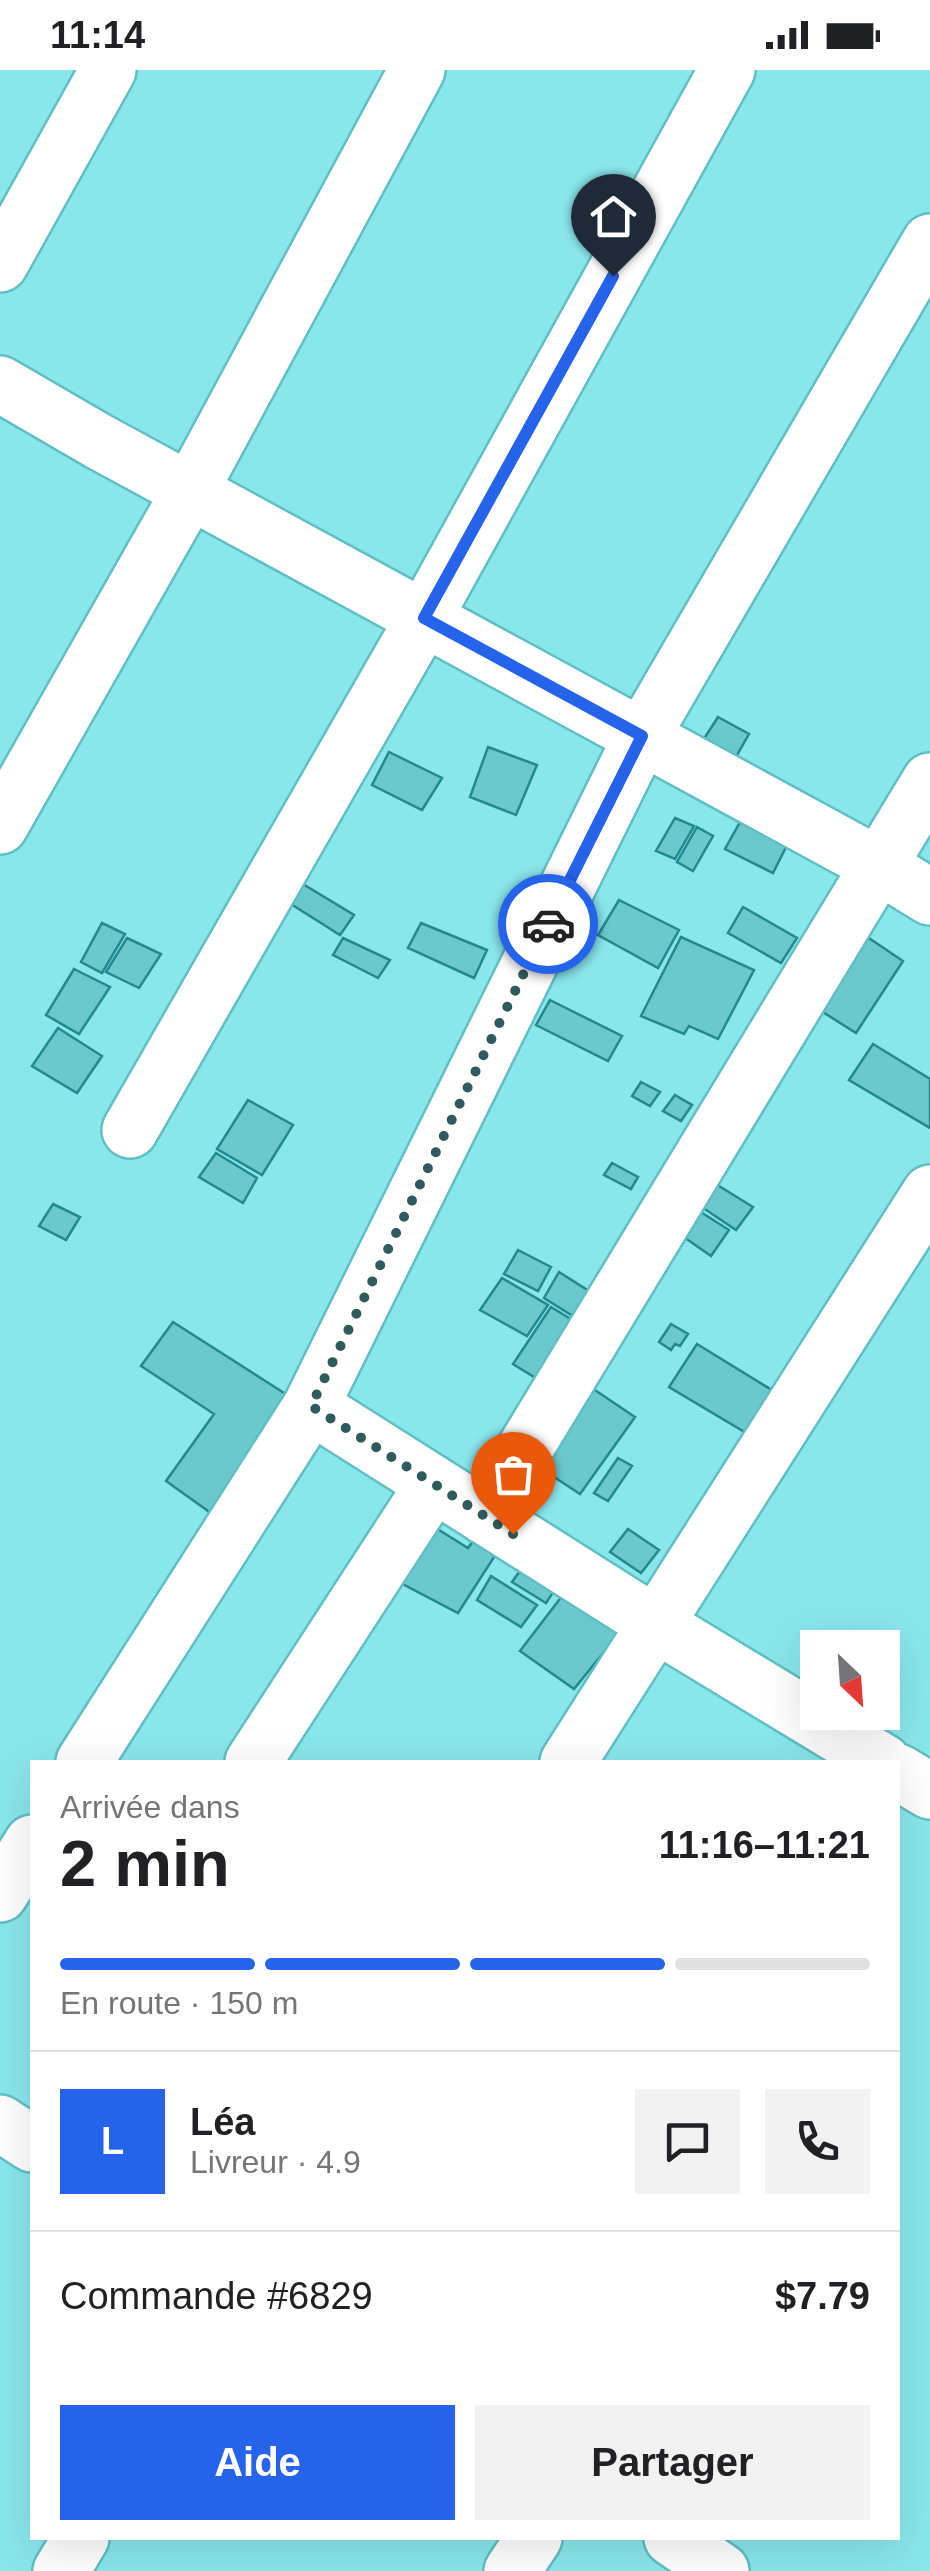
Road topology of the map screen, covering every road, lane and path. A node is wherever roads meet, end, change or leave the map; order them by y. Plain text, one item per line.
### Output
1 (108, 70) edge
2 (417, 70) edge
3 (727, 70) edge
4 (930, 242) edge
5 (0, 264) edge
6 (0, 384) edge
7 (190, 491) junction
8 (424, 618) junction
9 (642, 736) junction
10 (930, 780) edge
11 (0, 826) edge
12 (878, 865) junction
13 (930, 897) edge
14 (130, 1130) dead end
15 (930, 1193) edge
16 (311, 1406) junction
17 (433, 1485) junction
18 (484, 1516) junction
19 (657, 1625) junction
20 (85, 1760) edge
21 (254, 1760) edge
22 (569, 1760) edge
23 (879, 1760) edge
24 (900, 1773) edge
25 (930, 1792) edge
26 (30, 1845) edge
27 (0, 1894) edge
28 (80, 2540) edge
29 (533, 2540) edge
30 (675, 2540) edge
31 (60, 2571) edge
32 (512, 2571) edge
33 (722, 2571) edge

1 - 5 street
2 - 7 street
3 - 8 street
4 - 9 street
6 - 7 street
7 - 8 street
7 - 11 street
8 - 9 street
8 - 14 street
9 - 12 street
9 - 16 street
10 - 12 street
12 - 13 street
12 - 18 street
15 - 19 street
16 - 17 street
16 - 20 street
17 - 18 street
17 - 21 street
18 - 19 street
19 - 22 street
19 - 23 street
24 - 25 street
26 - 27 street
28 - 31 street
29 - 32 street
30 - 33 street

